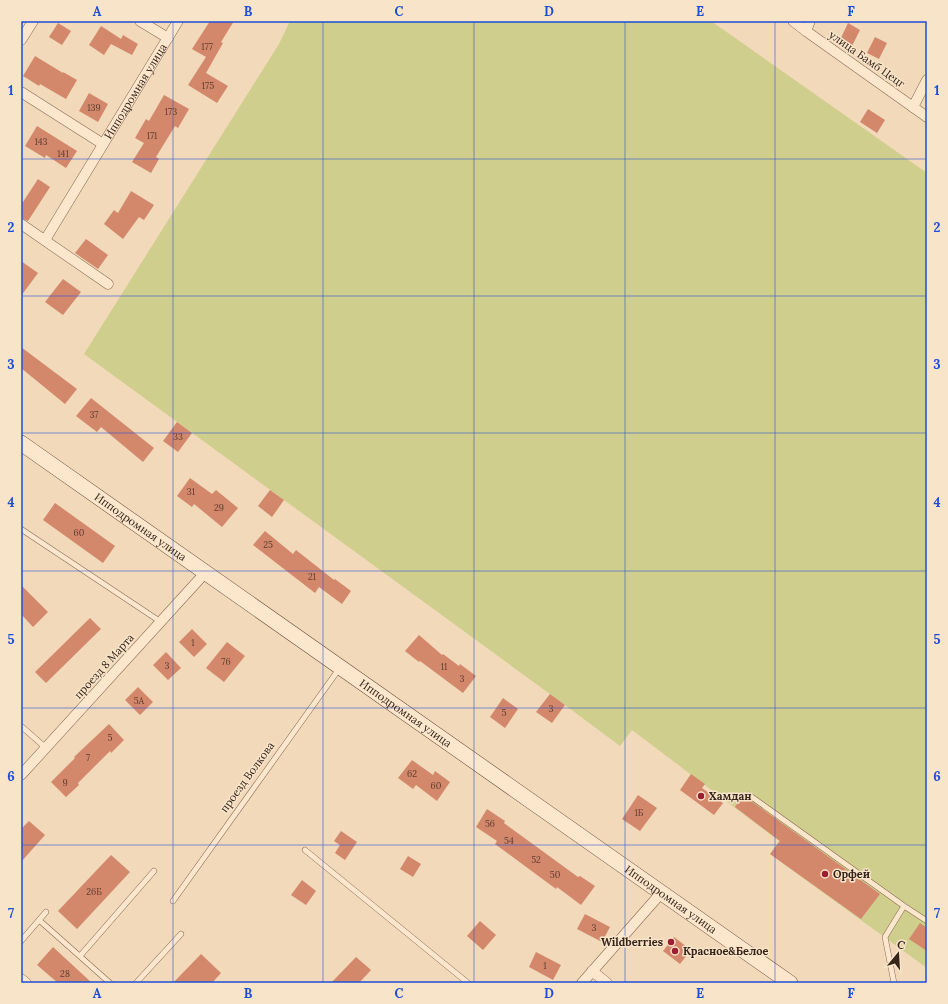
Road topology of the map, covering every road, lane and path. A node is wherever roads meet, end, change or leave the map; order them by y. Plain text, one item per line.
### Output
1 (33, 21) edge
2 (140, 21) edge
3 (178, 21) edge
4 (793, 21) edge
5 (810, 21) edge
6 (806, 31) junction
7 (168, 38) junction
8 (21, 40) edge
9 (927, 80) edge
10 (21, 92) edge
11 (913, 107) junction
12 (927, 117) edge
13 (103, 144) junction
14 (21, 224) edge
15 (45, 240) junction
16 (108, 284) dead end
17 (21, 443) edge
18 (21, 529) edge
19 (205, 573) junction
20 (161, 622) junction
21 (340, 668) junction
22 (21, 726) edge
23 (46, 748) junction
24 (21, 775) edge
25 (749, 795) dead end
26 (305, 850) dead end
27 (154, 871) dead end
28 (662, 892) junction
29 (173, 901) dead end
30 (904, 906) junction
31 (46, 912) dead end
32 (39, 920) junction
33 (927, 921) edge
34 (181, 934) dead end
35 (21, 941) edge
36 (80, 956) junction
37 (592, 971) junction
38 (21, 979) edge
39 (26, 983) edge
40 (110, 983) edge
41 (136, 983) edge
42 (468, 983) edge
43 (582, 983) edge
44 (607, 983) edge
45 (790, 983) edge
46 (894, 983) edge

1 - 8 street
2 - 7 street, Ипподромная улица
3 - 7 street, Ипподромная улица
4 - 6 street, улица Бамб Цецг
5 - 6 street
6 - 11 street, улица Бамб Цецг
7 - 13 street, Ипподромная улица
9 - 11 street
10 - 13 street, Ипподромная улица
11 - 12 street, улица Бамб Цецг
13 - 15 street, Ипподромная улица
14 - 15 street
15 - 16 street
17 - 19 main road, Ипподромная улица
18 - 20 lane
19 - 20 street, проезд 8 Марта
19 - 21 main road, Ипподромная улица
20 - 23 street, проезд 8 Марта
21 - 28 main road, Ипподромная улица
21 - 29 lane, проезд Волкова
22 - 23 lane
23 - 24 street, проезд 8 Марта
25 - 30 lane
26 - 42 lane
27 - 36 lane
28 - 37 street
28 - 45 main road, Ипподромная улица
30 - 33 lane
30 - 46 lane
31 - 32 lane
32 - 35 lane
32 - 36 lane
34 - 41 lane
36 - 40 lane
37 - 43 street
37 - 44 street
38 - 39 street

